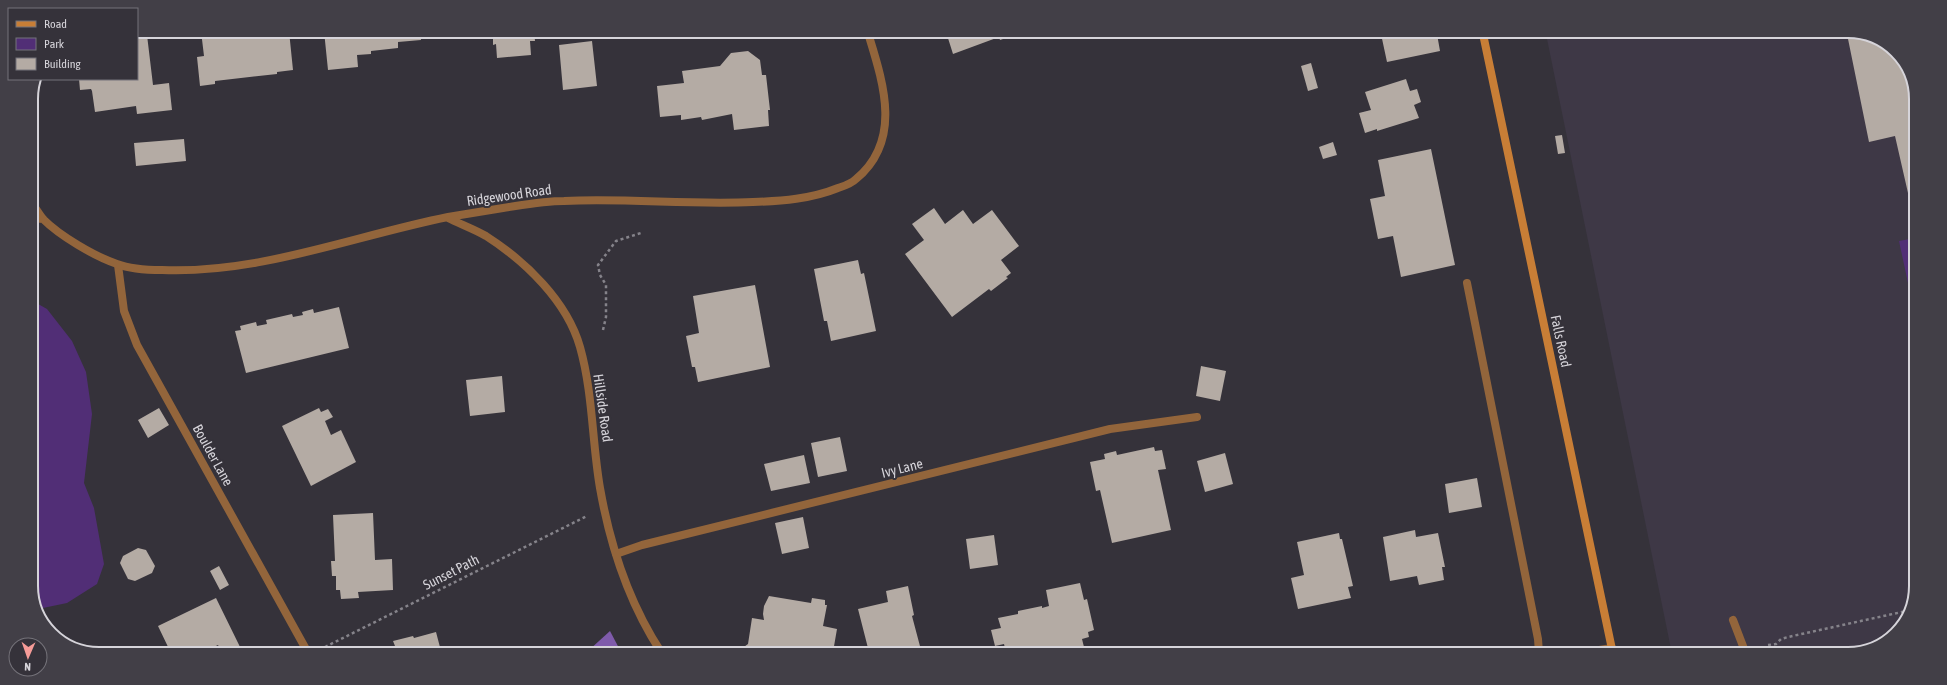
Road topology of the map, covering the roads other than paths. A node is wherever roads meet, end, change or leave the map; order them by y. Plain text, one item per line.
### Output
1 (870, 38) edge
2 (1484, 38) edge
3 (38, 211) edge
4 (38, 218) edge
5 (43, 218) junction
6 (447, 218) junction
7 (118, 265) junction
8 (1467, 283) dead end
9 (1197, 417) dead end
10 (616, 554) junction
11 (1733, 620) dead end
12 (305, 647) edge
13 (658, 647) edge
14 (1539, 647) edge
15 (1612, 647) edge
16 (1743, 647) edge

1 - 6 street, Ridgewood Road
2 - 15 main road, Falls Road
3 - 5 street, Ridgewood Road
4 - 5 street
5 - 7 street, Ridgewood Road
6 - 7 street, Ridgewood Road
6 - 10 street, Hillside Road
7 - 12 street, Boulder Lane
8 - 14 street
9 - 10 street, Ivy Lane
10 - 13 street, Hillside Road
11 - 16 street

